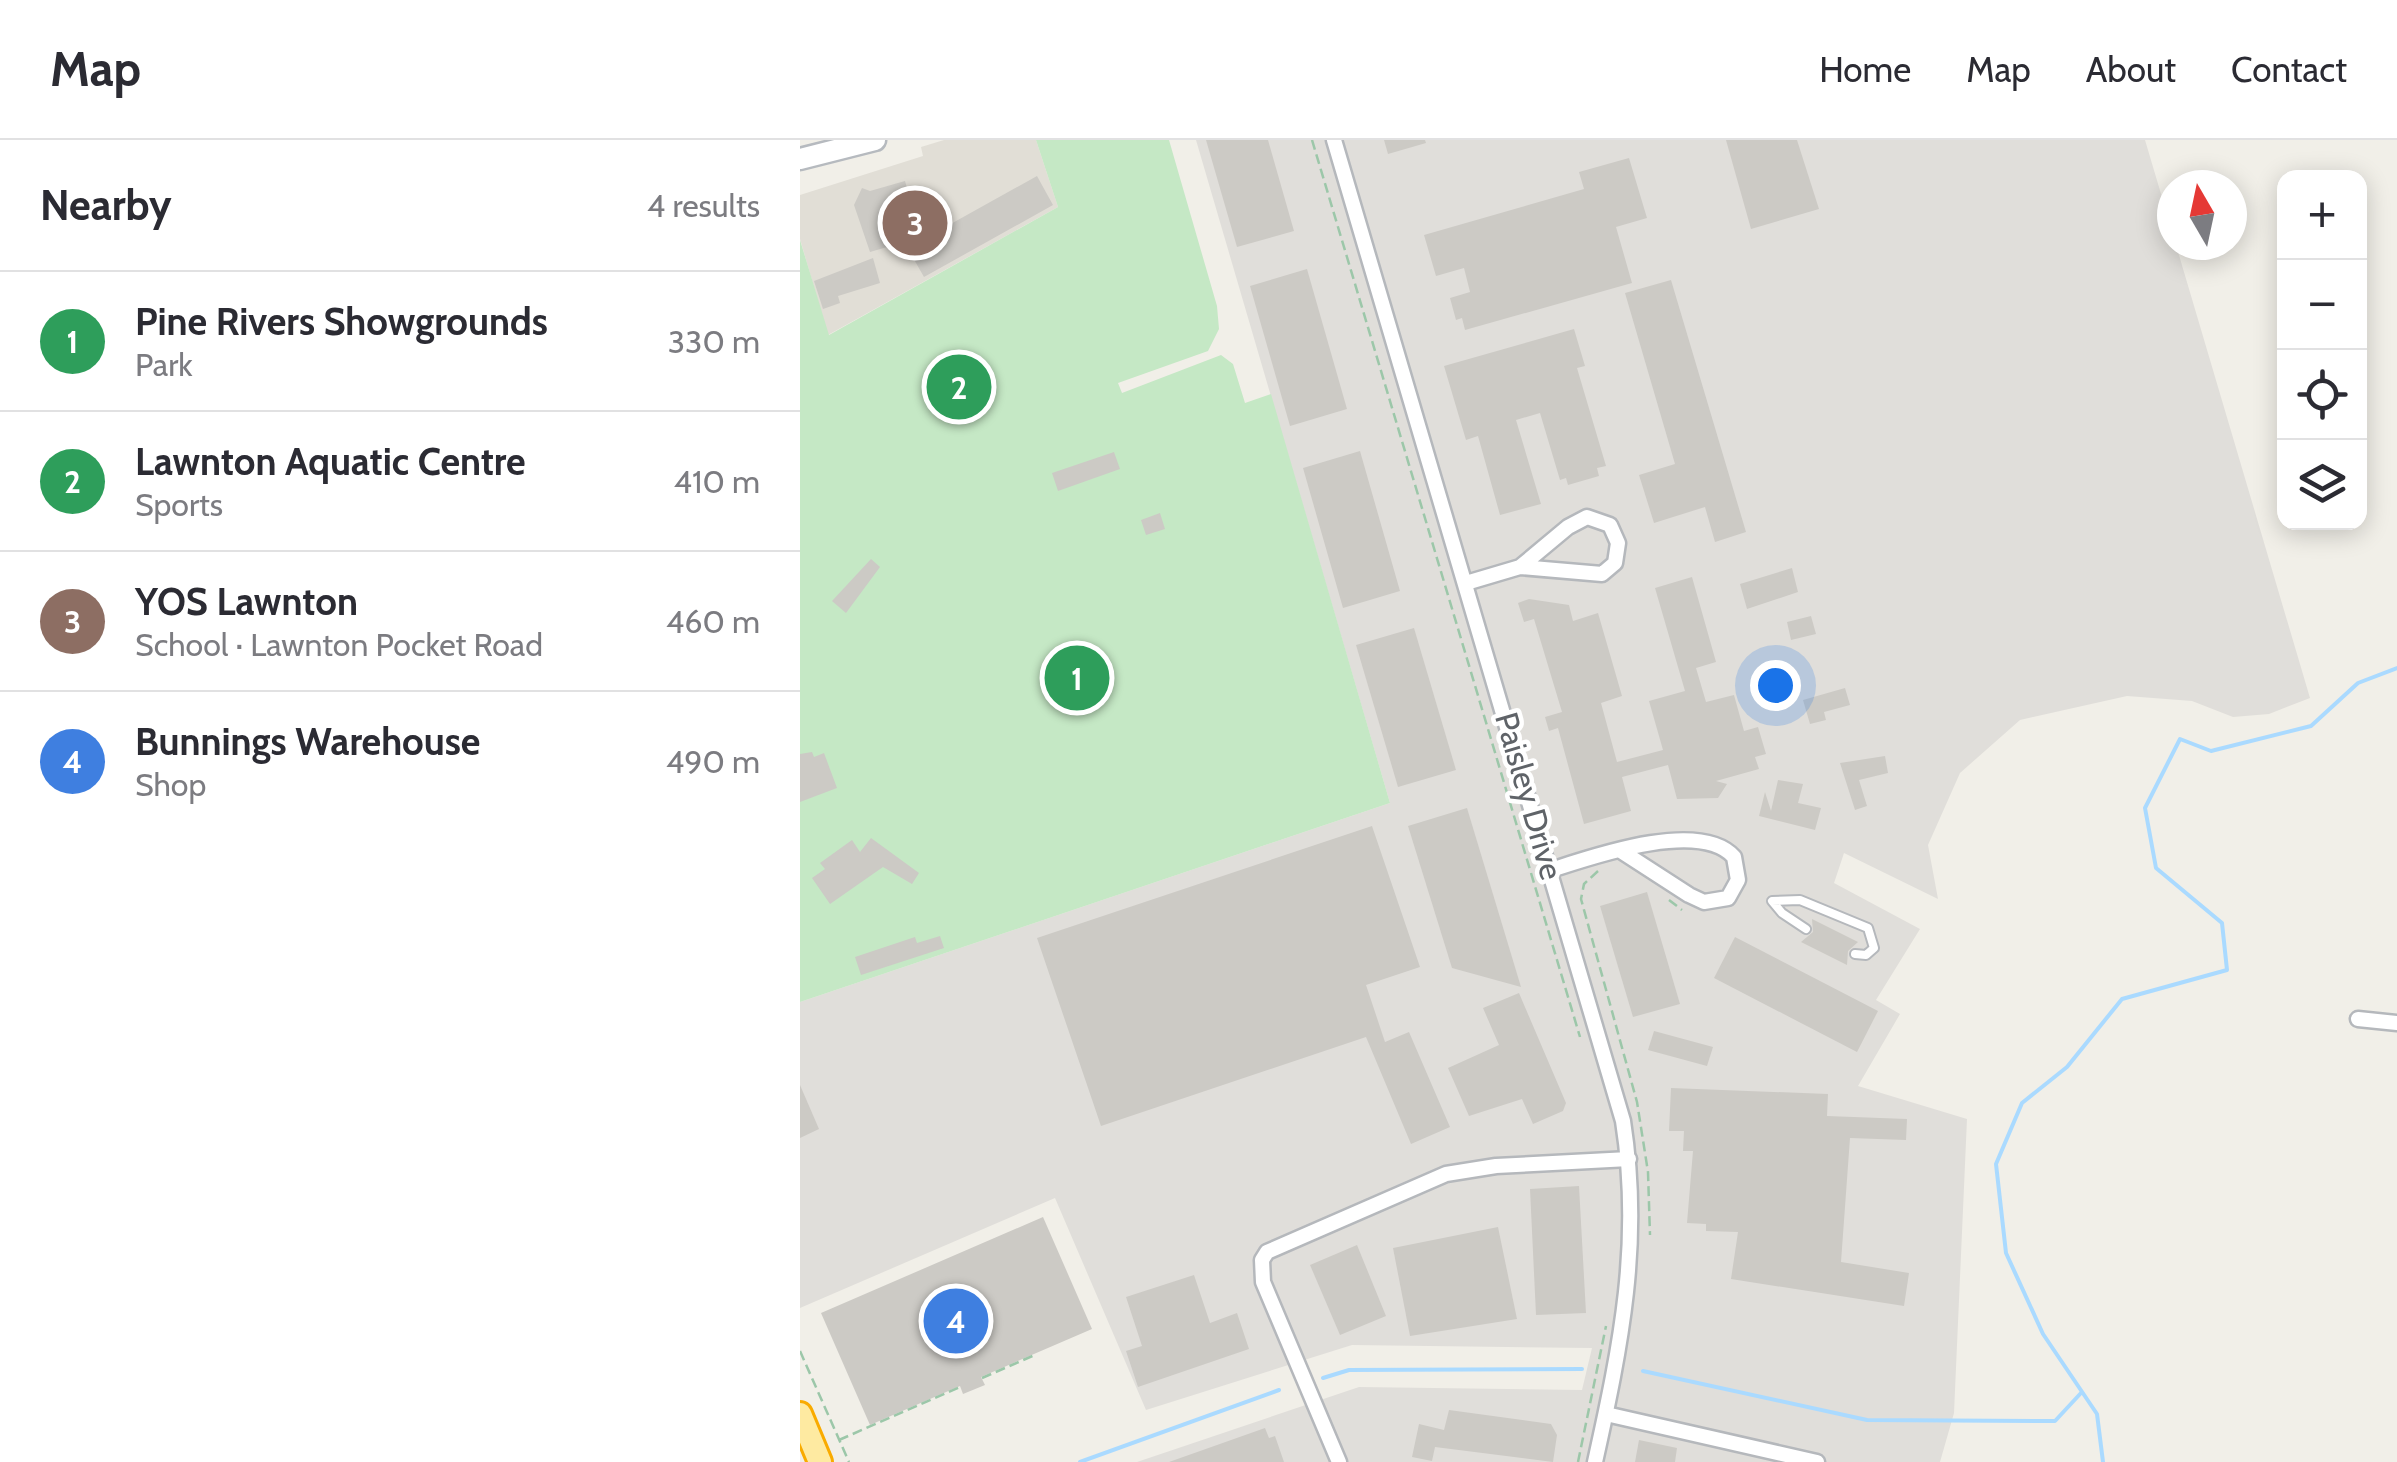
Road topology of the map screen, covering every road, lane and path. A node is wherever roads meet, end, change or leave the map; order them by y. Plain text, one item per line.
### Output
1 (875, 140) edge
2 (1312, 140) edge
3 (1334, 140) edge
4 (840, 144) edge
5 (800, 158) edge
6 (1520, 567) junction
7 (1466, 584) junction
8 (1621, 851) junction
9 (1605, 869) dead end
10 (1551, 870) junction
11 (1662, 895) dead end
12 (1682, 910) dead end
13 (1806, 928) dead end
14 (1854, 954) dead end
15 (2358, 1019) dead end
16 (2397, 1023) edge
17 (1580, 1037) dead end
18 (1629, 1158) junction
19 (1650, 1235) dead end
20 (1608, 1318) dead end
21 (800, 1351) edge
22 (1037, 1354) dead end
23 (982, 1378) dead end
24 (960, 1387) dead end
25 (800, 1414) edge
26 (1606, 1414) junction
27 (839, 1440) junction
28 (1790, 1460) edge
29 (820, 1462) edge
30 (848, 1462) edge
31 (1340, 1462) edge
32 (1578, 1462) edge
33 (1595, 1462) edge
34 (1816, 1462) edge

1 - 4 main road
2 - 17 path
3 - 7 street, Paisley Drive
4 - 5 main road
6 - 6 street
6 - 7 street
7 - 10 street, Paisley Drive
8 - 8 street
8 - 10 street
9 - 19 path
10 - 18 street, Paisley Drive
11 - 12 path
13 - 14 lane
15 - 16 street
18 - 26 street, Paisley Drive
18 - 31 street
20 - 32 path
21 - 27 path
22 - 23 path
24 - 27 path
25 - 29 highway
26 - 28 street
26 - 33 street, Paisley Drive
27 - 30 path
28 - 34 street

